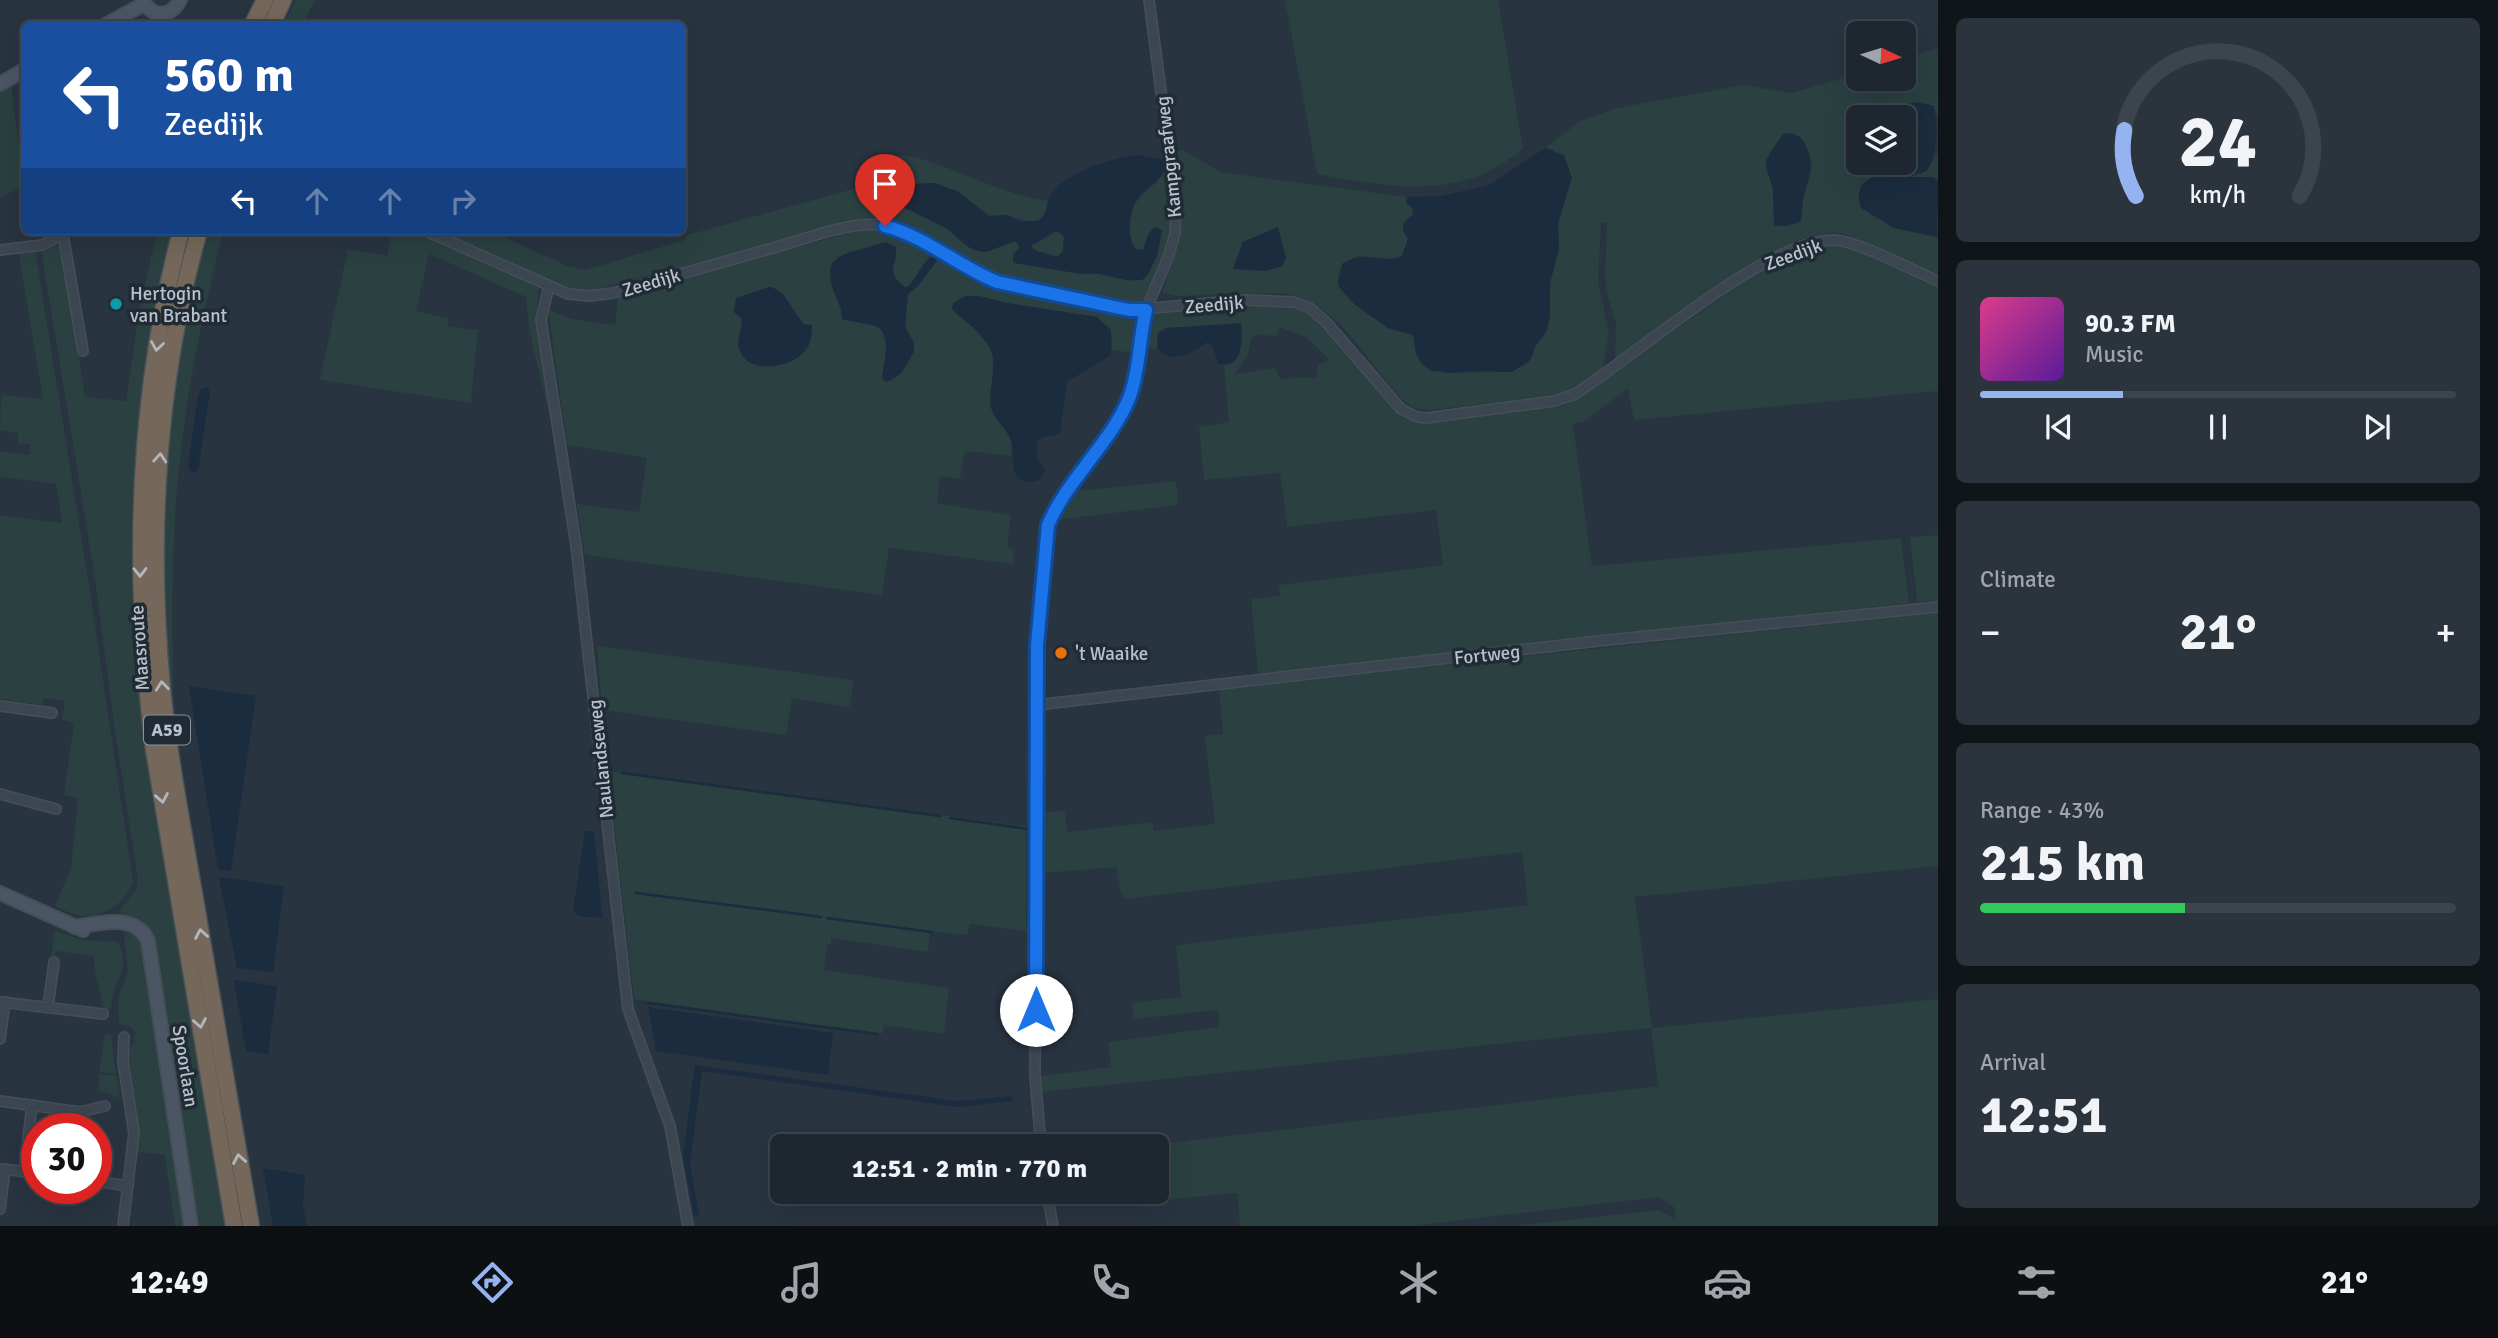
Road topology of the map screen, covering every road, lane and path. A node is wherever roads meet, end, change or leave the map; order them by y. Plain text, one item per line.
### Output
1 (180, 0) edge
2 (265, 0) edge
3 (284, 0) edge
4 (1149, 0) edge
5 (143, 2) edge
6 (112, 21) edge
7 (254, 21) edge
8 (274, 21) edge
9 (21, 72) edge
10 (0, 83) edge
11 (59, 235) edge
12 (65, 235) edge
13 (180, 235) edge
14 (198, 235) edge
15 (435, 235) edge
16 (0, 250) edge
17 (1938, 281) edge
18 (548, 286) junction
19 (1146, 310) junction
20 (83, 351) dead end
21 (1938, 607) edge
22 (1036, 705) junction
23 (0, 706) edge
24 (52, 713) dead end
25 (0, 794) edge
26 (56, 809) dead end
27 (0, 893) edge
28 (54, 962) dead end
29 (2, 1002) edge
30 (48, 1007) junction
31 (103, 1014) dead end
32 (124, 1037) dead end
33 (0, 1038) edge
34 (0, 1101) edge
35 (32, 1105) junction
36 (104, 1106) dead end
37 (80, 1112) joint
38 (31, 1113) edge
39 (1040, 1134) edge
40 (3, 1169) edge
41 (21, 1172) edge
42 (112, 1184) edge
43 (128, 1186) junction
44 (1049, 1204) edge
45 (0, 1209) edge
46 (123, 1226) edge
47 (191, 1226) edge
48 (234, 1226) edge
49 (251, 1226) edge
50 (688, 1226) edge
51 (1053, 1226) edge

1 - 5 main road
2 - 7 highway
3 - 8 highway
4 - 19 street, Kampgraafweg
5 - 6 main road
9 - 10 main road
11 - 16 street
12 - 20 street
13 -> 48 highway, Maasroute / A59
49 -> 14 highway, Maasroute / A59
15 - 18 street, Zeedijk
17 - 19 street, Zeedijk
18 - 19 street, Zeedijk
18 - 50 street, Naulandseweg
19 - 22 street, Kampgraafweg
21 - 22 street, Fortweg
22 - 39 street, Kampgraafweg
23 - 24 street
25 - 26 street
27 - 47 main road, Spoorlaan
28 - 30 street
29 - 30 street
29 - 33 street
30 - 31 street
32 - 43 street
34 - 35 street
35 - 37 street
35 - 38 street
36 - 37 street
40 - 41 street
40 - 45 street
42 - 43 street
43 - 46 street
44 - 51 street

